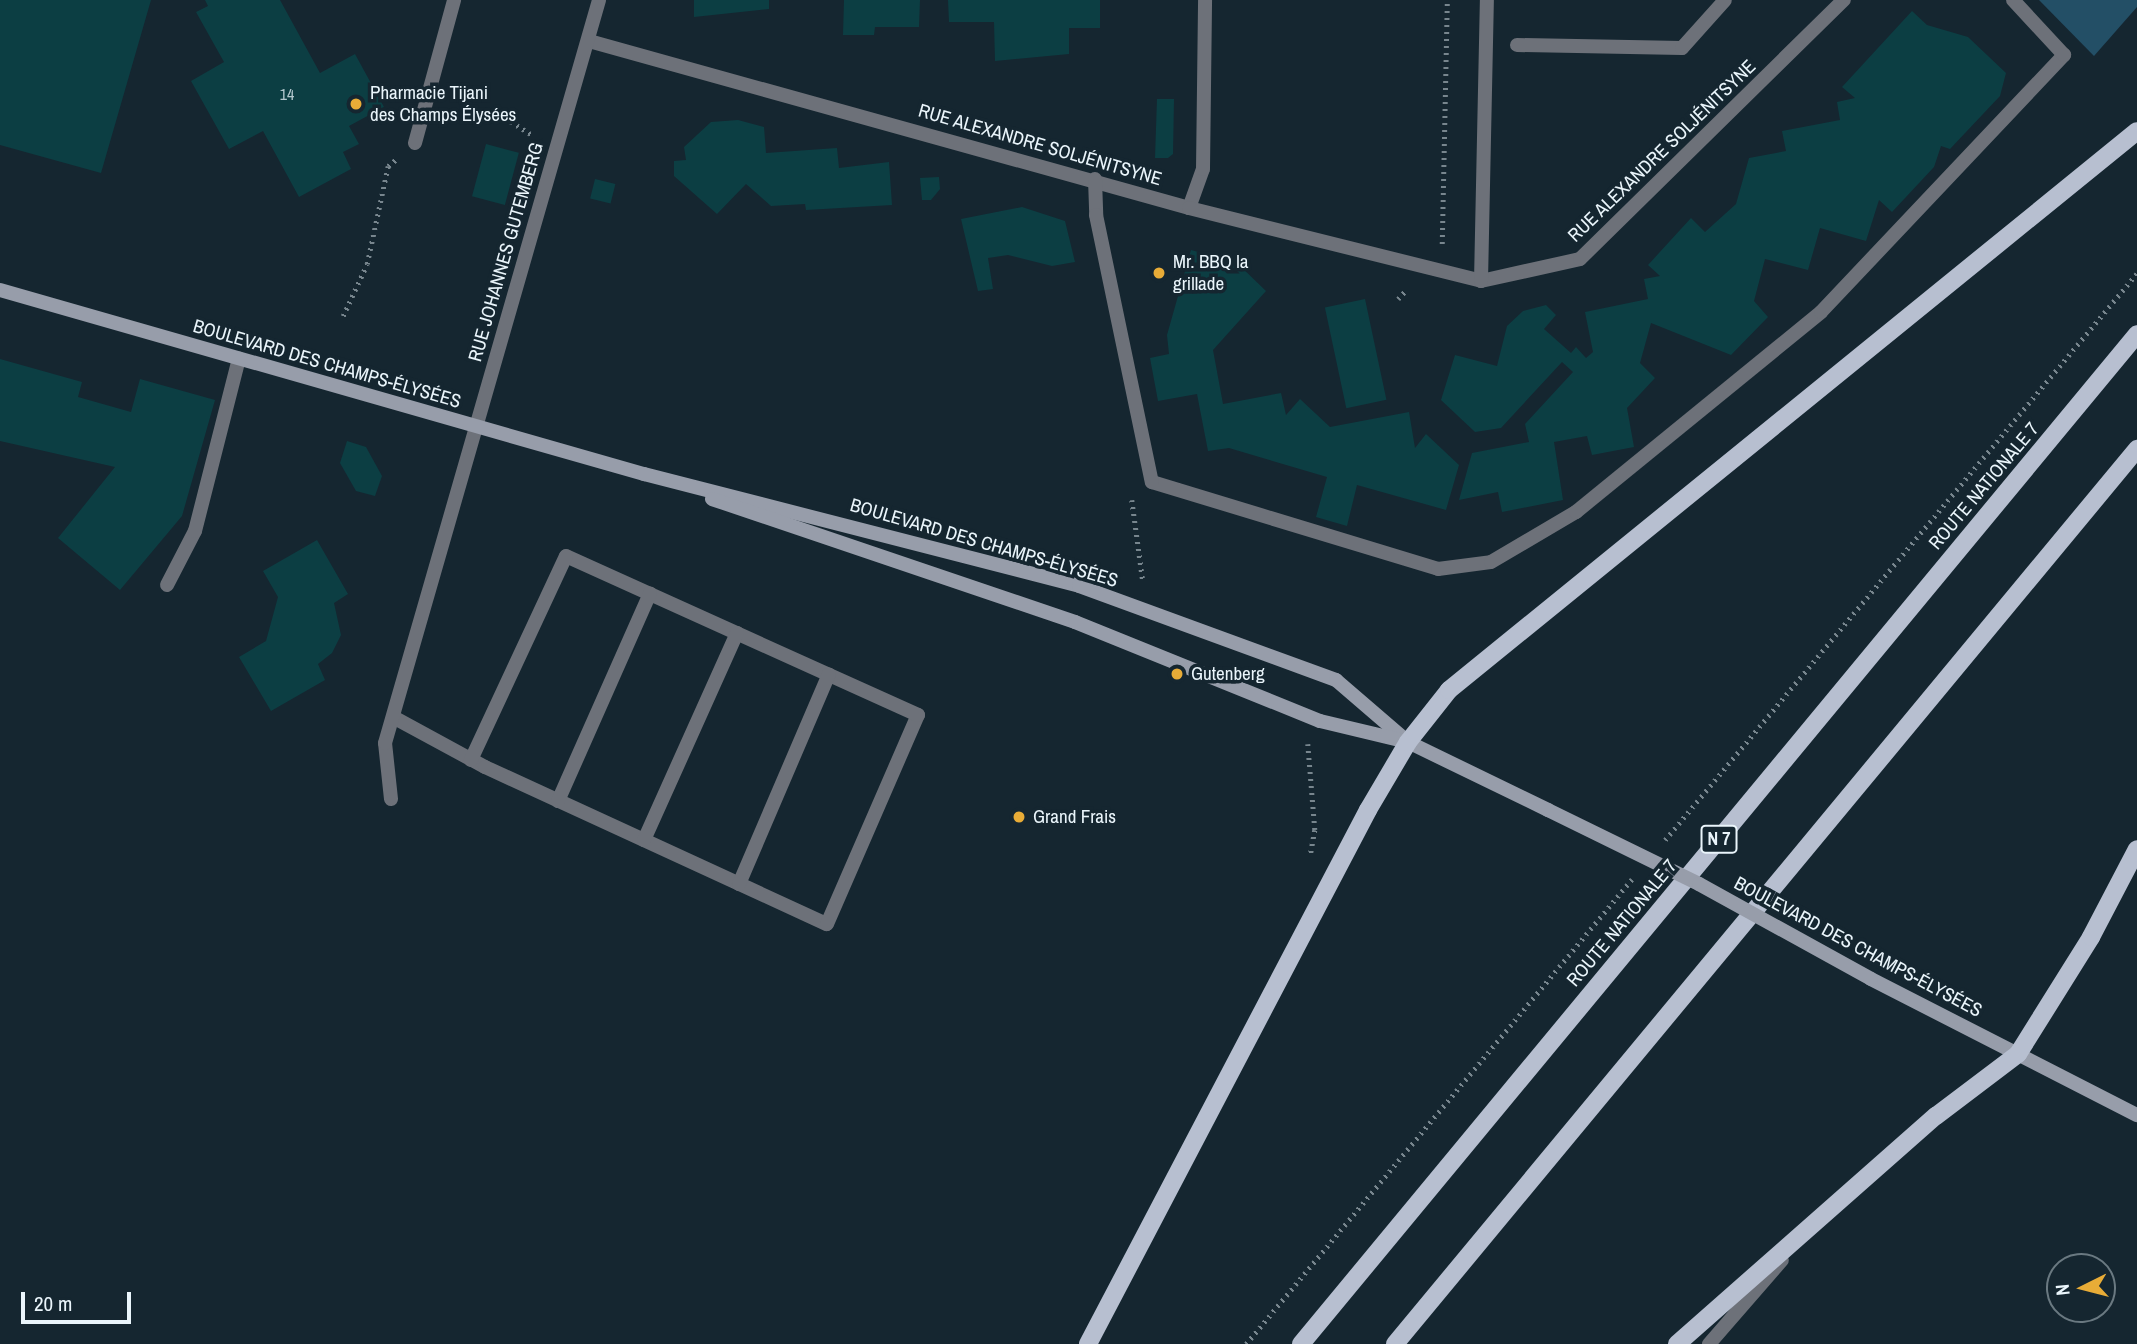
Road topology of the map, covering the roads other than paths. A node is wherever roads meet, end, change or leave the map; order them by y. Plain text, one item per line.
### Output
1 (454, 0) edge
2 (599, 0) edge
3 (1205, 0) edge
4 (1487, 0) edge
5 (1725, 0) edge
6 (1844, 0) edge
7 (2012, 0) edge
8 (589, 41) junction
9 (1517, 45) dead end
10 (2137, 131) edge
11 (415, 143) road end
12 (1095, 179) junction
13 (1189, 208) junction
14 (1481, 281) junction
15 (0, 290) edge
16 (2137, 334) edge
17 (239, 359) junction
18 (476, 425) junction
19 (2137, 449) edge
20 (644, 474) junction
21 (167, 585) dead end
22 (650, 593) junction
23 (737, 633) junction
24 (829, 674) junction
25 (393, 717) junction
26 (1408, 743) junction
27 (471, 760) junction
28 (391, 799) dead end
29 (558, 801) junction
30 (644, 840) junction
31 (2137, 849) edge
32 (738, 884) junction
33 (2018, 1054) junction
34 (2137, 1115) edge
35 (1799, 1240) junction
36 (1087, 1344) edge
37 (1301, 1344) edge
38 (1395, 1344) edge
39 (1677, 1344) edge
40 (1709, 1344) edge

1 - 11 street
2 - 8 street, RUE JOHANNES GUTEMBERG
3 - 13 street
4 - 14 street
5 - 9 street
6 - 14 street, RUE ALEXANDRE SOLJÉNITSYNE
7 - 12 street
8 - 12 street, RUE ALEXANDRE SOLJÉNITSYNE
8 - 18 street, RUE JOHANNES GUTEMBERG
10 - 26 main road
12 - 13 street, RUE ALEXANDRE SOLJÉNITSYNE
13 - 14 street, RUE ALEXANDRE SOLJÉNITSYNE
15 - 17 street, BOULEVARD DES CHAMPS-ÉLYSÉES
16 - 37 main road, ROUTE NATIONALE 7 / N 7
17 - 18 street, BOULEVARD DES CHAMPS-ÉLYSÉES
17 - 21 street
18 - 20 street, BOULEVARD DES CHAMPS-ÉLYSÉES
18 - 25 street, RUE JOHANNES GUTEMBERG
19 - 38 main road
20 - 26 street, BOULEVARD DES CHAMPS-ÉLYSÉES
20 - 26 street, BOULEVARD DES CHAMPS-ÉLYSÉES
22 - 23 street
22 - 27 street
22 - 29 street
23 - 24 street
23 - 30 street
24 - 32 street
24 - 32 street
25 - 27 street
25 - 28 street, RUE JOHANNES GUTEMBERG
26 - 33 street, BOULEVARD DES CHAMPS-ÉLYSÉES, bridge
26 - 36 main road
27 - 29 street
29 - 30 street
30 - 32 street
31 - 33 main road
33 - 34 street, BOULEVARD DES CHAMPS-ÉLYSÉES
33 - 35 main road
35 - 39 main road
35 - 40 street

